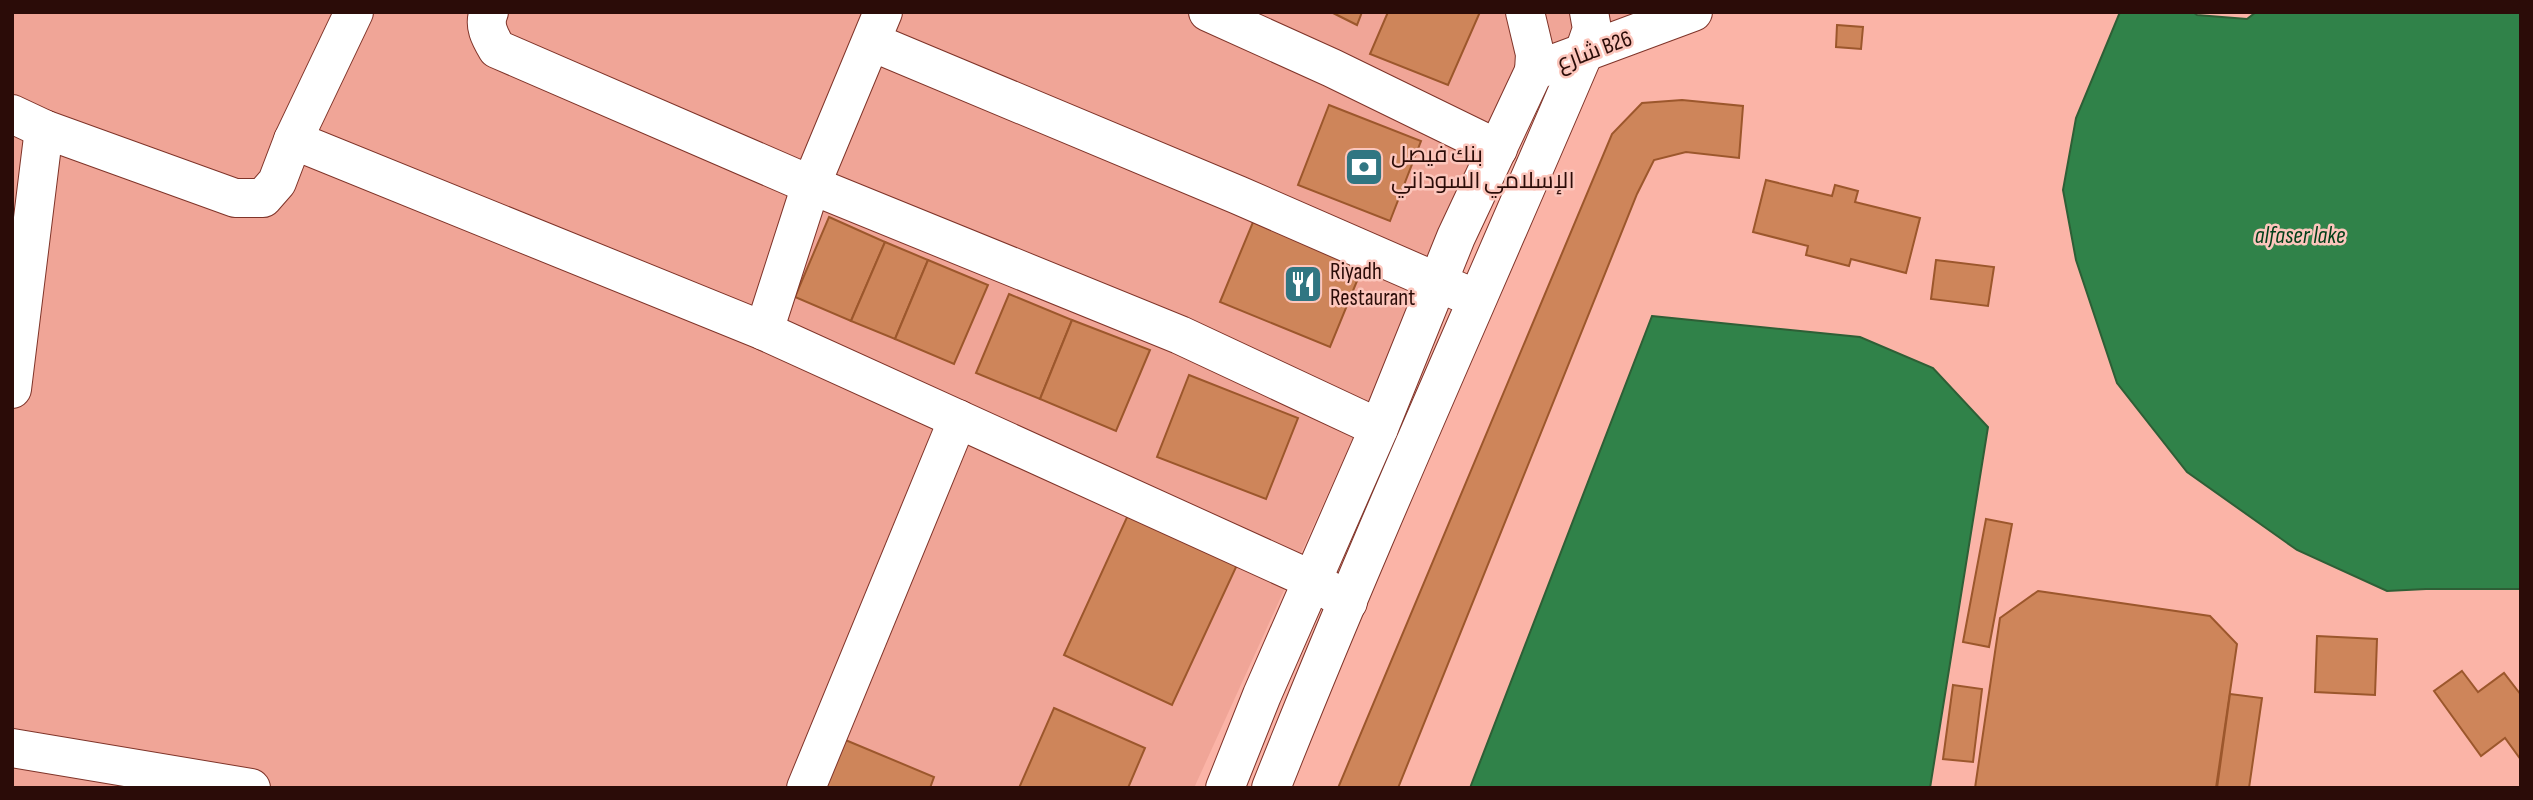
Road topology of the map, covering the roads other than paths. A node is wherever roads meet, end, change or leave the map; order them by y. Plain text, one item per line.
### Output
1 (354, 12) edge
2 (489, 12) edge
3 (1208, 12) edge
4 (1589, 12) edge
5 (1693, 12) edge
6 (1527, 17) edge
7 (877, 27) edge
8 (1583, 55) junction
9 (1534, 71) junction
10 (28, 122) edge
11 (293, 140) junction
12 (1498, 149) junction
13 (811, 185) junction
14 (1438, 281) junction
15 (1478, 301) junction
16 (764, 331) junction
17 (13, 374) edge
18 (958, 419) junction
19 (1379, 428) junction
20 (1312, 580) junction
21 (1348, 602) junction
22 (12, 748) edge
23 (193, 783) edge
24 (251, 788) edge
25 (806, 788) edge
26 (1225, 788) edge
27 (1271, 788) edge

1 - 11 main road
2 - 13 main road
3 - 12 main road
4 - 8 main road
5 - 8 main road, شارع B26
6 - 9 main road
7 - 13 main road
7 - 14 main road
8 - 9 main road, شارع B26
8 - 15 main road
9 - 12 main road
10 - 11 main road
10 - 17 main road
11 - 16 main road
12 - 14 main road
13 - 16 main road
13 - 19 main road
14 - 15 main road
14 - 19 main road
15 - 21 main road
16 - 18 main road
18 - 20 main road
18 - 25 main road
19 - 20 main road
20 - 21 main road
20 - 26 main road
21 - 27 main road
22 - 23 main road
23 - 24 main road

